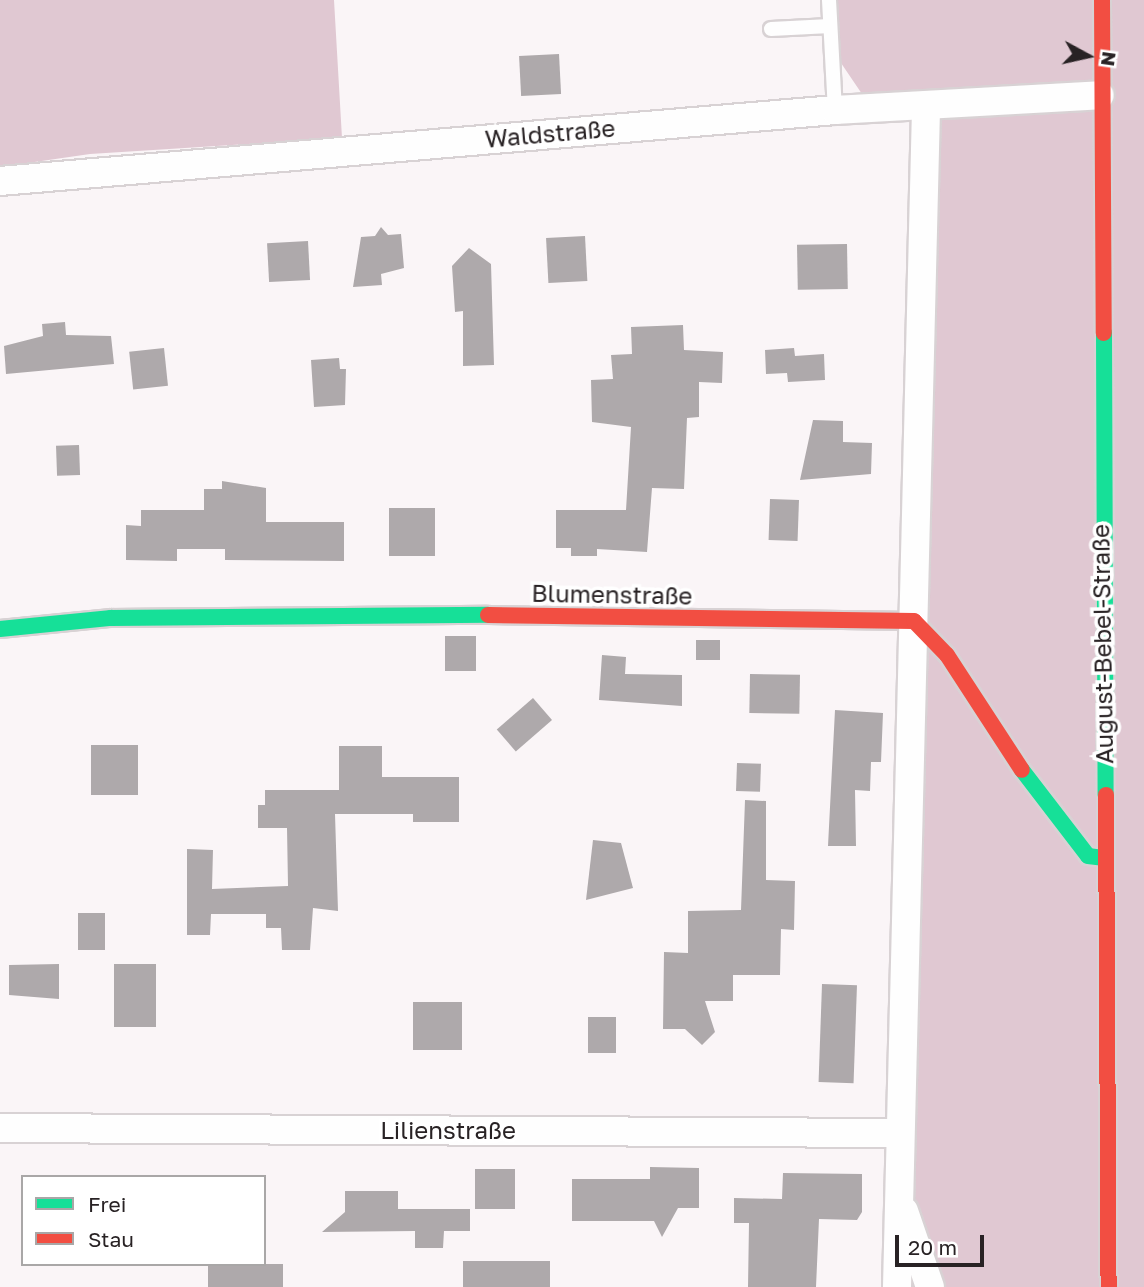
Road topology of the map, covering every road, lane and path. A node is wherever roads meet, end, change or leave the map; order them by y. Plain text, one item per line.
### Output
1 (829, 0) edge
2 (1101, 0) edge
3 (830, 26) junction
4 (771, 29) dead end
5 (1100, 95) junction
6 (926, 109) junction
7 (835, 110) junction
8 (0, 181) edge
9 (914, 621) junction
10 (0, 629) edge
11 (1105, 858) junction
12 (0, 1128) edge
13 (896, 1133) junction
14 (896, 1185) junction
15 (897, 1287) edge
16 (930, 1287) edge
17 (1109, 1287) edge

1 - 3 lane
2 - 5 street, August-Bebel-Straße
3 - 4 lane
3 - 7 lane
5 - 6 street, Waldstraße
5 - 11 street, August-Bebel-Straße
6 - 7 street, Waldstraße
6 - 9 street
7 - 8 street, Waldstraße
9 - 10 street, Blumenstraße
9 - 11 street
9 - 13 street
11 - 17 street, August-Bebel-Straße
12 - 13 street, Lilienstraße
13 - 14 street
14 - 15 street
14 - 16 street

